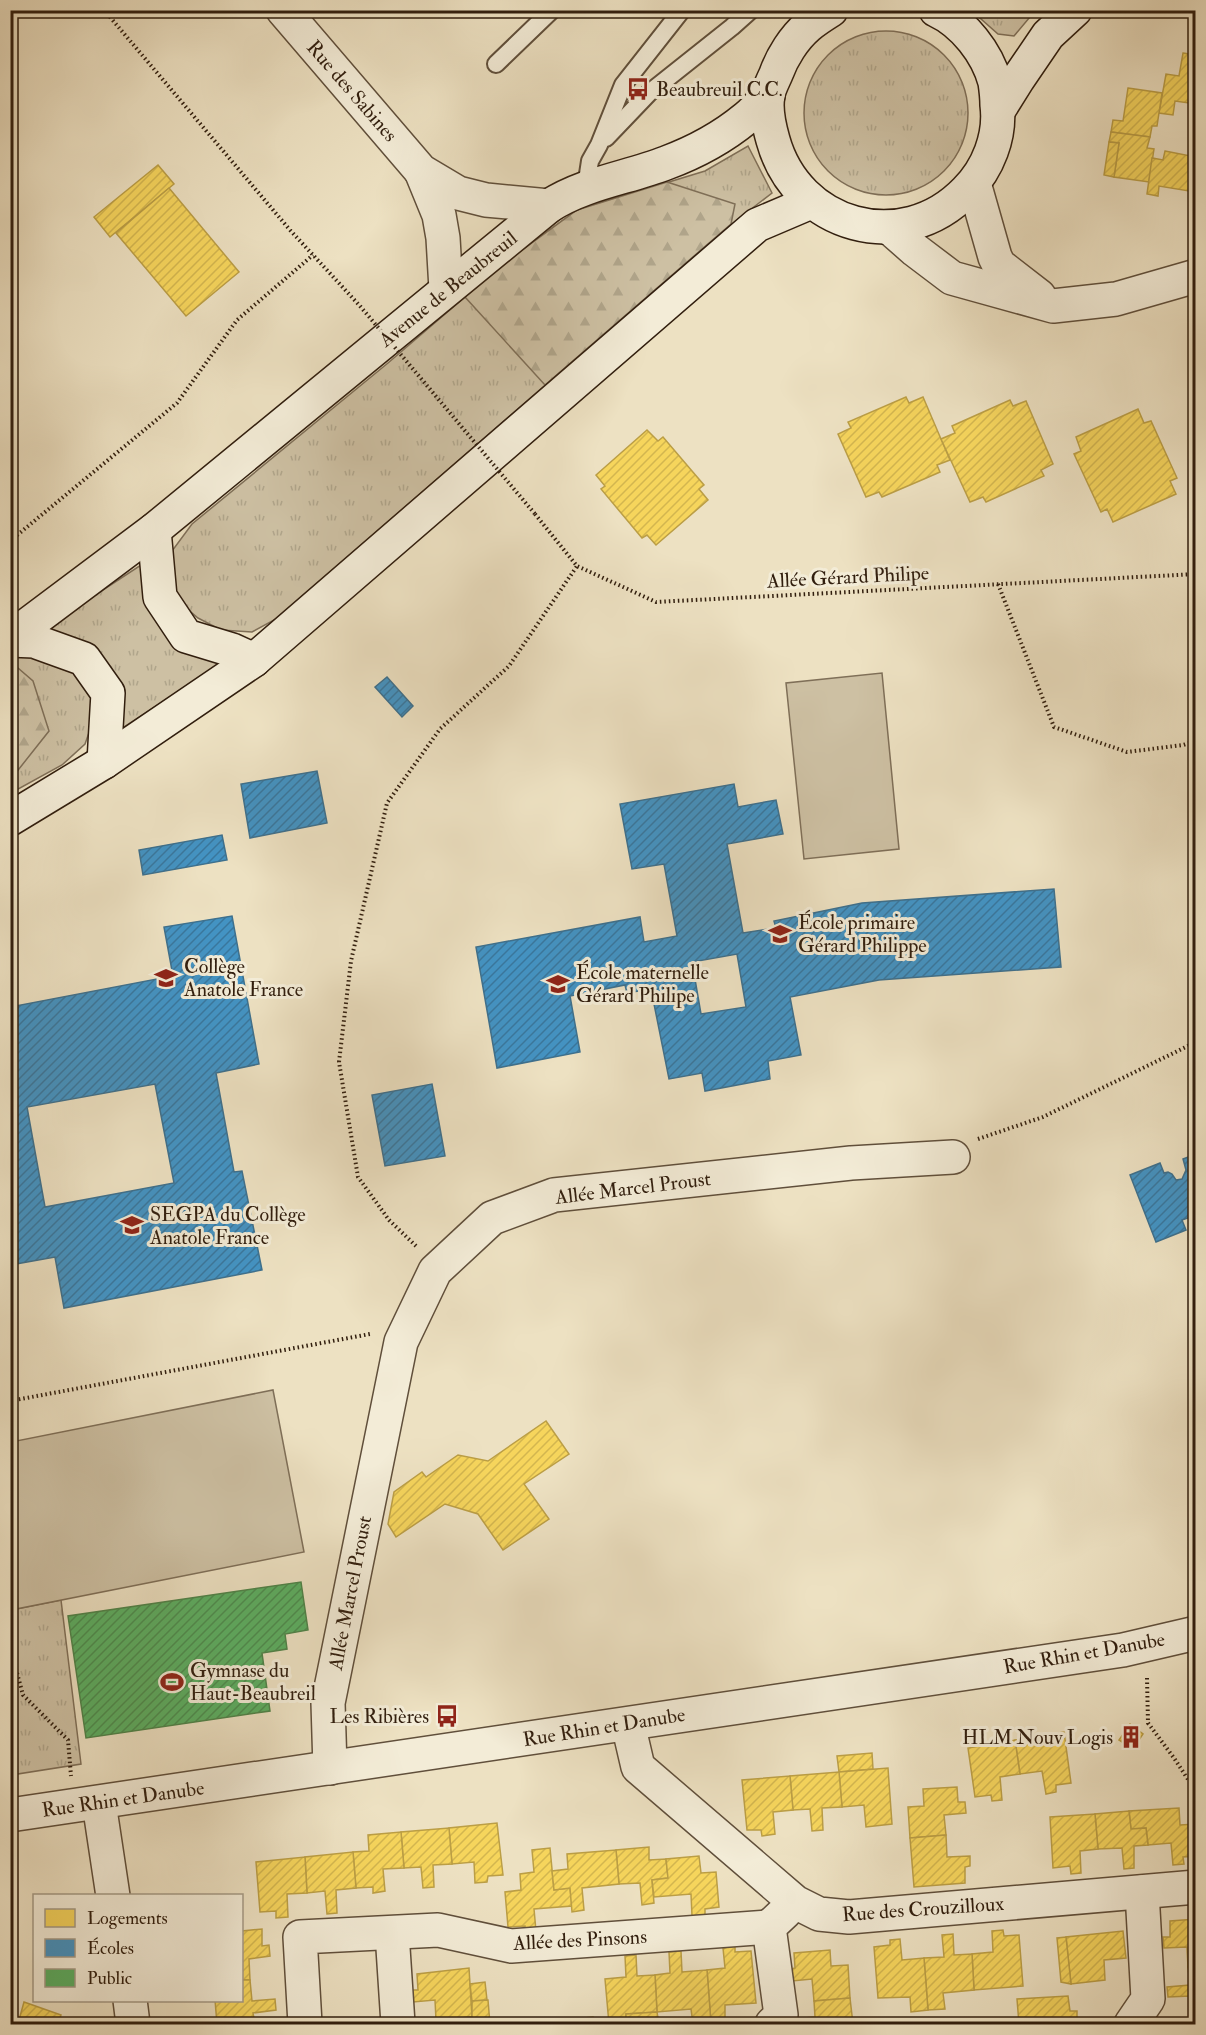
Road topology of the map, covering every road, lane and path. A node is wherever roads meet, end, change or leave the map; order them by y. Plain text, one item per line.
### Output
1 (104, 10) edge
2 (283, 10) edge
3 (552, 10) edge
4 (682, 10) edge
5 (751, 10) edge
6 (936, 10) edge
7 (1075, 10) edge
8 (819, 16) edge
9 (496, 64) dead end
10 (768, 95) junction
11 (998, 111) junction
12 (599, 145) junction
13 (421, 171) junction
14 (974, 183) junction
15 (586, 188) junction
16 (811, 202) junction
17 (549, 206) junction
18 (890, 228) junction
19 (313, 255) junction
20 (1196, 276) edge
21 (446, 289) junction
22 (1053, 306) junction
23 (154, 530) junction
24 (10, 541) edge
25 (577, 566) junction
26 (1196, 574) edge
27 (998, 584) junction
28 (10, 639) edge
29 (254, 660) junction
30 (1196, 741) edge
31 (104, 762) junction
32 (10, 819) edge
33 (1196, 1042) edge
34 (952, 1157) joint
35 (418, 1249) dead end
36 (374, 1334) dead end
37 (10, 1401) edge
38 (1196, 1633) edge
39 (1141, 1646) junction
40 (10, 1647) edge
41 (628, 1724) junction
42 (330, 1768) junction
43 (71, 1778) dead end
44 (1196, 1797) edge
45 (99, 1803) junction
46 (10, 1815) edge
47 (1196, 1887) edge
48 (1142, 1892) junction
49 (113, 1894) edge
50 (795, 1902) junction
51 (769, 1927) junction
52 (393, 1933) junction
53 (130, 2002) edge
54 (133, 2025) edge
55 (305, 2025) edge
56 (398, 2025) edge
57 (772, 2025) edge
58 (1131, 2025) edge

1 - 19 path, Allée Gérard Philipe
2 - 13 street, Rue des Sabines
3 - 9 lane
4 - 12 lane
5 - 12 lane
6 - 11 street, Avenue de Beaubreuil
7 - 11 street, Avenue de Beaubreuil
8 - 10 street, Avenue de Beaubreuil
10 - 15 street, Avenue de Beaubreuil
10 - 16 street, Avenue de Beaubreuil
11 - 14 street, Avenue de Beaubreuil
12 - 15 lane
13 - 17 street, Rue des Sabines
13 - 21 street, Rue des Sabines
14 - 18 street, Avenue de Beaubreuil
14 - 22 street
15 - 17 street, Avenue de Beaubreuil
16 - 18 street, Avenue de Beaubreuil
16 - 29 street
17 - 21 street, Avenue de Beaubreuil
18 - 22 street
19 - 24 path
19 - 25 path, Allée Gérard Philipe, bridge
20 - 22 street
21 - 23 street, Avenue de Beaubreuil
23 - 28 street, Avenue de Beaubreuil
23 - 29 street
25 - 27 path, Allée Gérard Philipe
25 - 35 path
26 - 27 path, Allée Gérard Philipe
27 - 30 path
28 - 31 street, Avenue de Beaubreuil
29 - 31 street
31 - 32 street
33 - 34 path
34 - 42 street, Allée Marcel Proust
36 - 37 path
38 - 39 street, Rue Rhin et Danube
39 - 41 street, Rue Rhin et Danube
39 - 44 path
40 - 43 path
41 - 42 street, Rue Rhin et Danube
41 - 50 street, Rue des Crouzilloux
42 - 45 street, Rue Rhin et Danube
45 - 46 street, Rue Rhin et Danube
45 - 49 street
47 - 48 street, Rue des Crouzilloux
48 - 50 street, Rue des Crouzilloux
48 - 58 street
50 - 51 street
51 - 52 street, Allée des Pinsons
51 - 57 street
52 - 55 street, Allée des Pinsons
52 - 56 street
53 - 54 street

